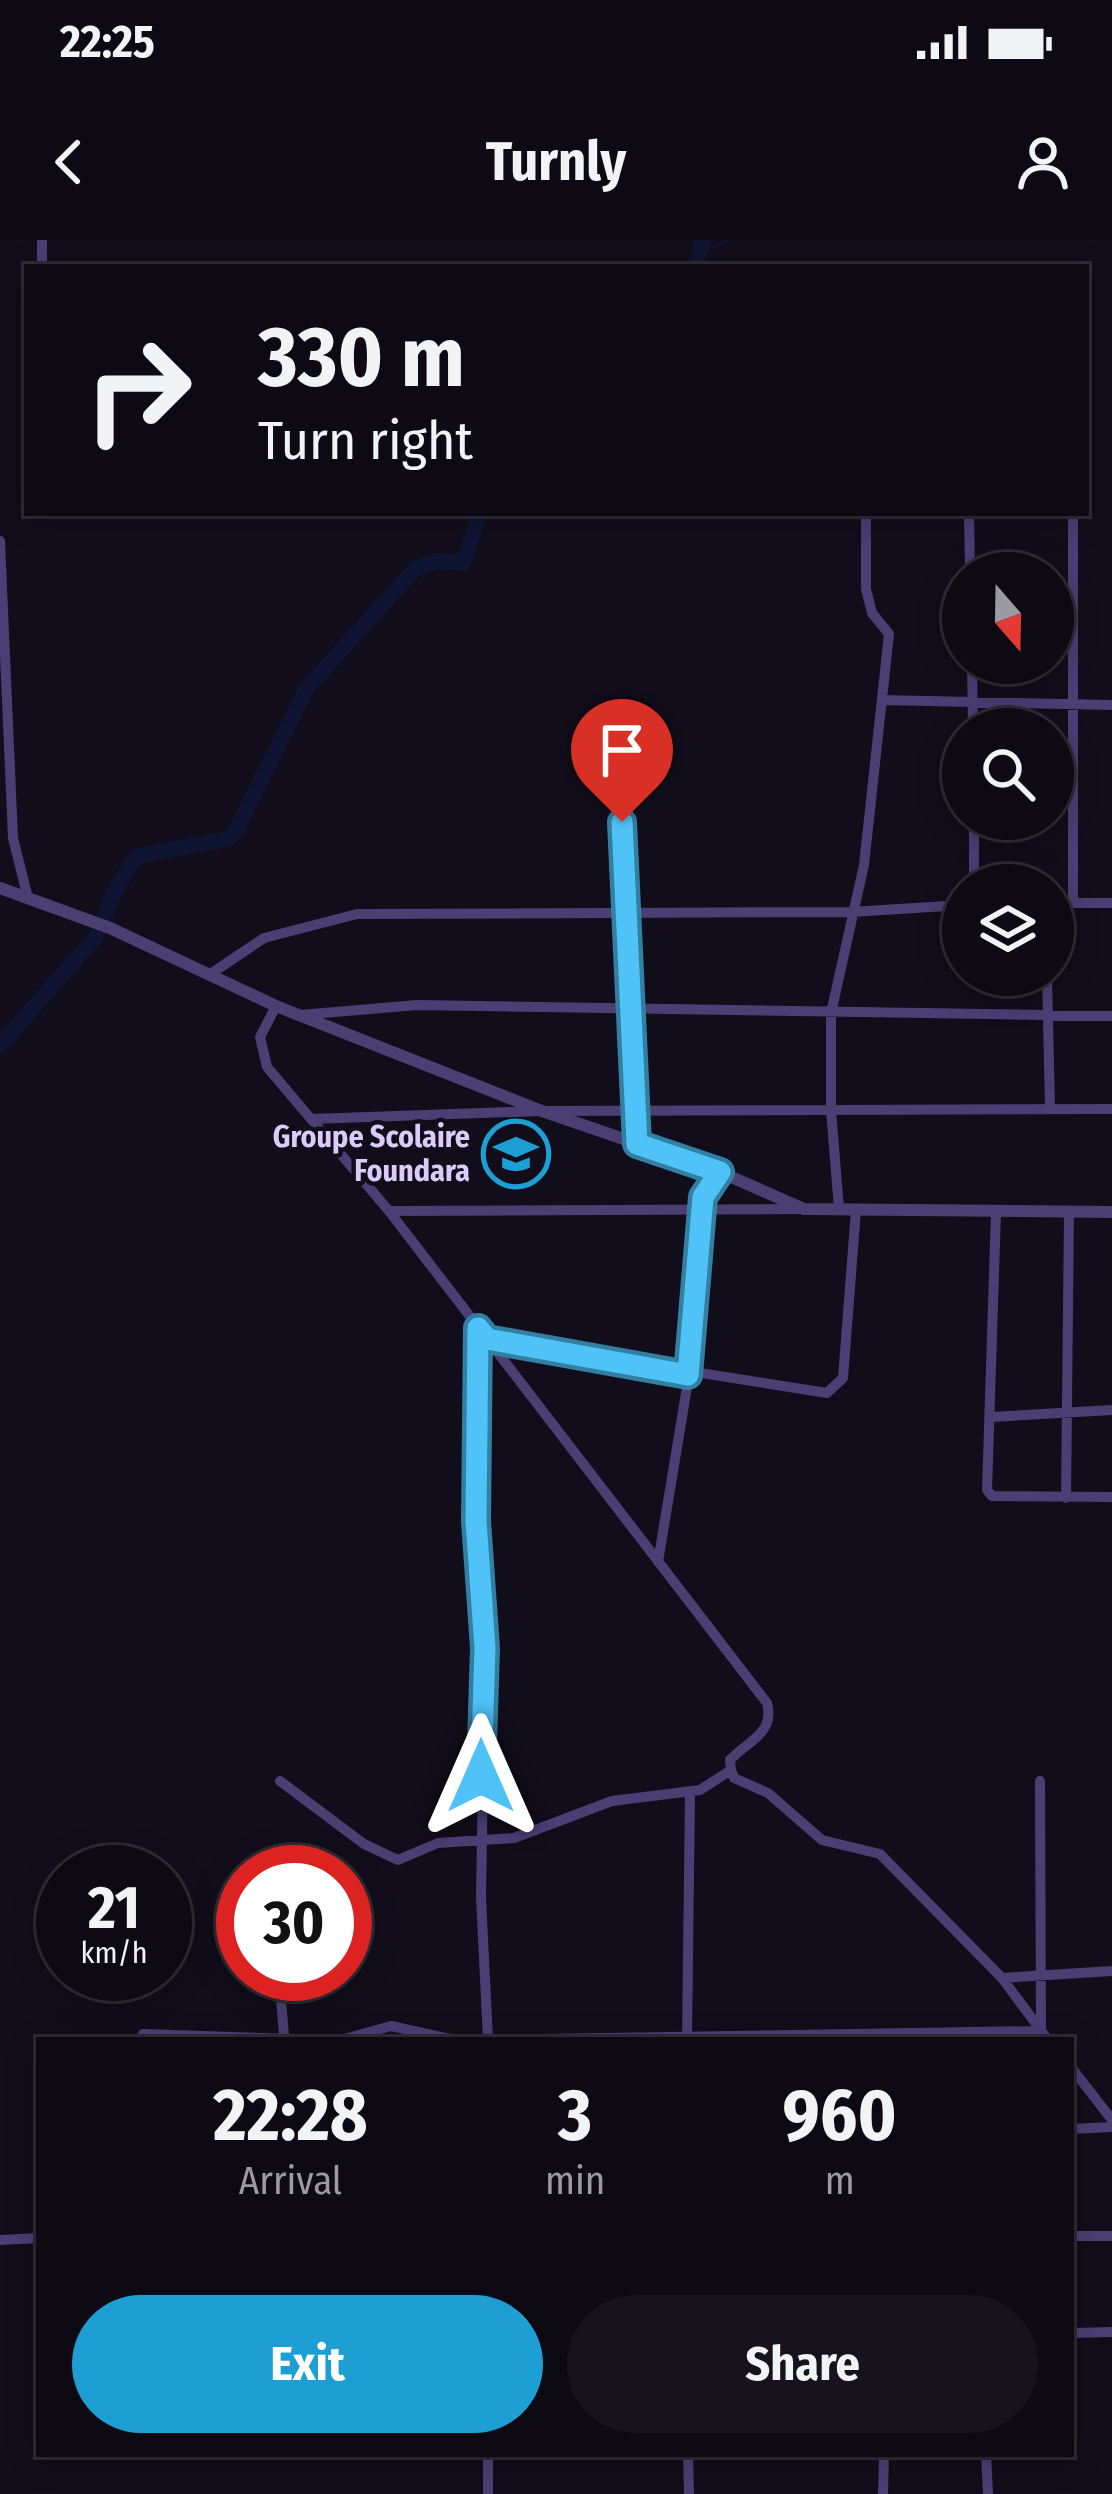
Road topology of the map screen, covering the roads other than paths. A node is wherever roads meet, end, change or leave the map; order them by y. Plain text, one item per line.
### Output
1 (866, 516) edge
2 (969, 516) edge
3 (1073, 516) edge
4 (0, 542) edge
5 (970, 552) edge
6 (972, 684) edge
7 (882, 700) junction
8 (972, 703) junction
9 (1112, 705) edge
10 (1072, 706) junction
11 (972, 708) edge
12 (627, 749) dead end
13 (1073, 864) edge
14 (0, 888) edge
15 (28, 898) junction
16 (1074, 903) edge
17 (1112, 903) edge
18 (942, 906) edge
19 (627, 911) junction
20 (851, 912) junction
21 (209, 975) junction
22 (1047, 996) edge
23 (277, 1006) junction
24 (630, 1011) junction
25 (831, 1013) junction
26 (1048, 1013) junction
27 (298, 1015) junction
28 (1112, 1016) edge
29 (1050, 1109) junction
30 (1112, 1109) edge
31 (831, 1110) junction
32 (542, 1111) junction
33 (635, 1111) junction
34 (311, 1118) junction
35 (637, 1144) junction
36 (720, 1172) junction
37 (804, 1209) junction
38 (839, 1209) junction
39 (856, 1210) junction
40 (389, 1211) junction
41 (996, 1212) junction
42 (1112, 1212) edge
43 (701, 1213) junction
44 (1069, 1213) junction
45 (478, 1328) junction
46 (487, 1339) junction
47 (688, 1375) junction
48 (1112, 1409) edge
49 (1066, 1410) junction
50 (992, 1417) junction
51 (1112, 1496) edge
52 (1066, 1498) junction
53 (658, 1563) junction
54 (730, 1770) junction
55 (280, 1780) dead end
56 (1040, 1781) dead end
57 (690, 1792) junction
58 (484, 1842) junction
59 (1112, 1970) edge
60 (1037, 1974) junction
61 (1002, 1978) junction
62 (281, 2001) edge
63 (143, 2034) dead end
64 (284, 2036) junction
65 (1045, 2036) edge
66 (186, 2037) edge
67 (270, 2037) edge
68 (294, 2037) edge
69 (352, 2037) edge
70 (441, 2037) edge
71 (488, 2037) edge
72 (687, 2037) edge
73 (866, 2037) edge
74 (1074, 2071) edge
75 (1112, 2092) edge
76 (1096, 2098) junction
77 (1112, 2124) edge
78 (1074, 2129) edge
79 (1074, 2236) edge
80 (1112, 2236) edge
81 (36, 2239) edge
82 (0, 2240) edge
83 (1112, 2332) edge
84 (1074, 2333) edge
85 (488, 2457) edge
86 (688, 2457) edge
87 (884, 2457) edge
88 (986, 2457) edge
89 (488, 2494) edge
90 (689, 2494) edge
91 (883, 2494) edge
92 (988, 2494) edge

1 - 7 street
2 - 5 street
3 - 10 street
4 - 15 street
6 - 8 street
7 - 8 street
7 - 20 street
8 - 10 street
8 - 11 street
9 - 10 street
10 - 13 street
12 - 19 street
14 - 15 street
15 - 21 street
16 - 17 street
18 - 20 street
19 - 20 street
19 - 21 street
19 - 24 street
20 - 25 street
21 - 23 street
22 - 26 street
23 - 27 street
23 - 34 street
24 - 25 street
24 - 27 street
24 - 33 street
25 - 26 street
25 - 31 street
26 - 28 street
26 - 29 street
27 - 32 street
29 - 30 street
29 - 31 street
31 - 33 street
31 - 38 street
32 - 33 street
32 - 34 street
32 - 35 street
33 - 35 street
34 - 40 street
35 - 36 street
36 - 37 street
36 - 43 street
37 - 38 street
37 - 43 street
38 - 39 street
39 - 41 street
39 - 47 street
40 - 43 street
40 - 45 street
41 - 44 street
41 - 50 street
42 - 44 street
43 - 47 street
44 - 49 street
45 - 46 street
45 - 58 street
46 - 47 street
46 - 53 street
47 - 53 street
48 - 49 street
49 - 50 street
49 - 52 street
50 - 52 street
51 - 52 street
53 - 54 street
54 - 57 street
54 - 61 street
55 - 58 street
56 - 60 street
57 - 58 street
57 - 72 street
58 - 71 street
59 - 60 street
60 - 61 street
60 - 65 street
61 - 65 street
62 - 64 street
63 - 66 street
64 - 67 street
64 - 68 street
65 - 73 street
69 - 70 street
74 - 76 street
75 - 76 street
76 - 77 street
77 - 78 street
79 - 80 street
81 - 82 street
83 - 84 street
85 - 89 street
86 - 90 street
87 - 91 street
88 - 92 street

